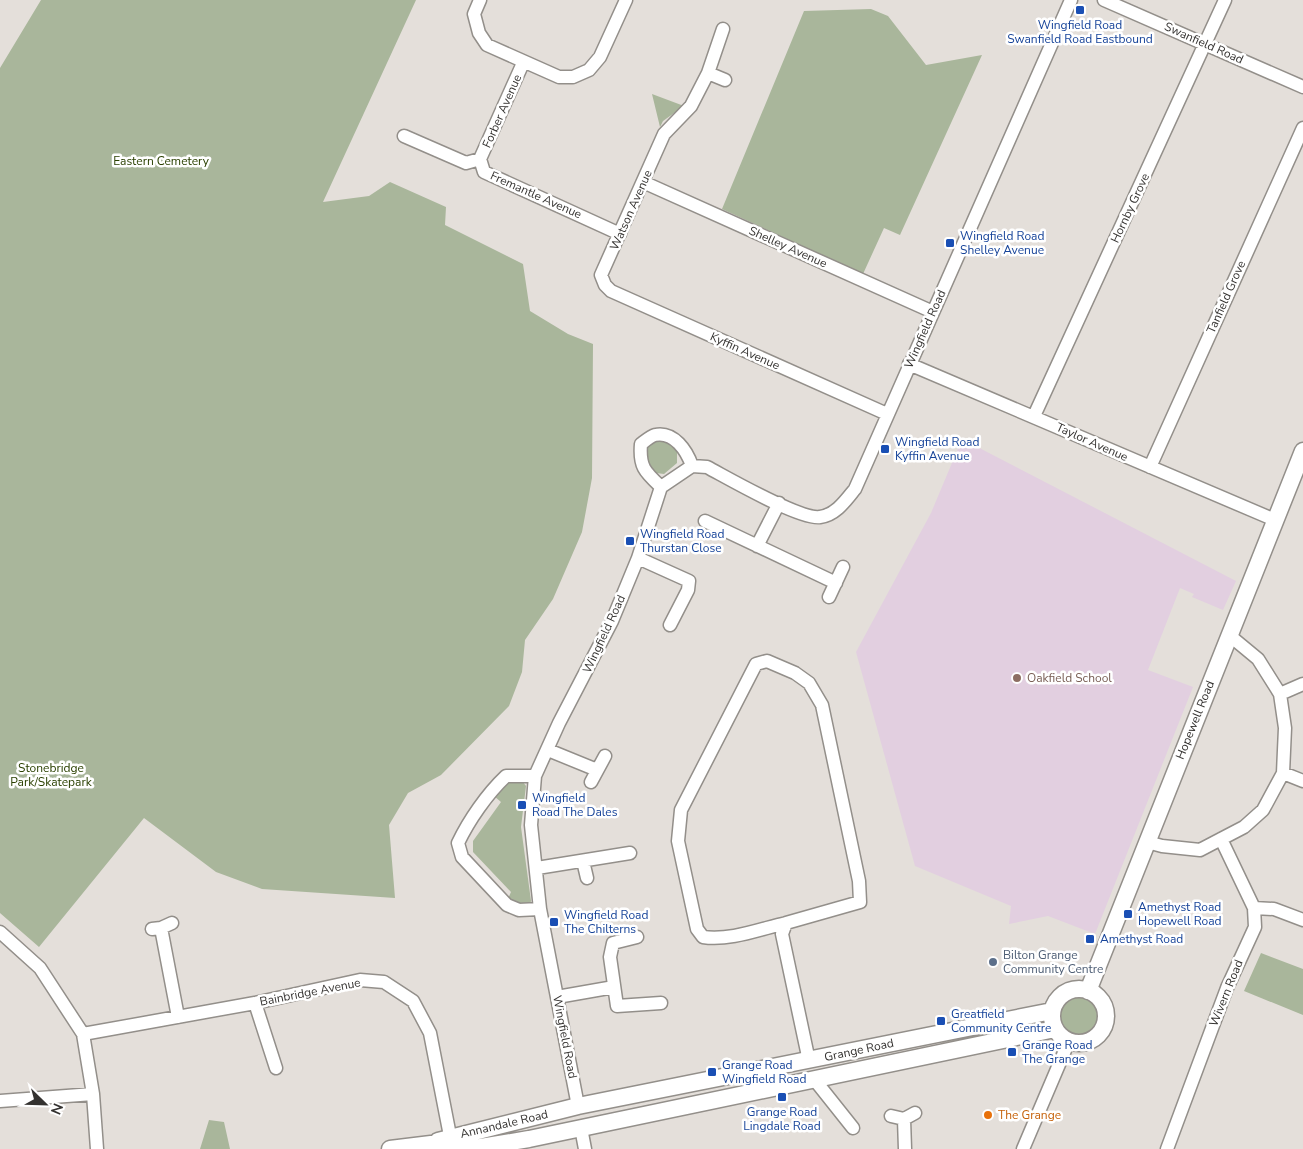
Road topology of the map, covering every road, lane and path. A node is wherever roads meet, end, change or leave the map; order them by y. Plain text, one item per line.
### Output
1 (480, 0) edge
2 (626, 0) edge
3 (1071, 0) edge
4 (1104, 0) edge
5 (1225, 0) edge
6 (722, 29) dead end
7 (1206, 44) junction
8 (523, 62) junction
9 (708, 73) junction
10 (725, 80) dead end
11 (1303, 87) edge
12 (1303, 128) edge
13 (404, 136) dead end
14 (480, 159) junction
15 (643, 182) junction
16 (620, 234) junction
17 (604, 285) joint
18 (933, 312) junction
19 (909, 364) junction
20 (887, 414) junction
21 (1034, 416) junction
22 (1303, 451) edge
23 (692, 466) junction
24 (1150, 467) junction
25 (661, 487) junction
26 (779, 503) junction
27 (1275, 520) junction
28 (705, 521) dead end
29 (757, 546) junction
30 (638, 558) junction
31 (843, 567) dead end
32 (836, 583) junction
33 (829, 597) dead end
34 (670, 625) dead end
35 (1229, 635) junction
36 (1303, 684) edge
37 (1280, 694) junction
38 (548, 750) junction
39 (605, 756) dead end
40 (597, 770) junction
41 (1283, 773) junction
42 (535, 776) junction
43 (1303, 781) edge
44 (591, 782) dead end
45 (1221, 840) junction
46 (1147, 842) junction
47 (630, 853) dead end
48 (583, 860) junction
49 (537, 868) junction
50 (587, 878) dead end
51 (1254, 908) junction
52 (540, 909) junction
53 (1303, 920) edge
54 (786, 923) junction
55 (162, 927) dead end
56 (0, 932) edge
57 (637, 937) dead end
58 (614, 987) junction
59 (1088, 990) junction
60 (557, 997) junction
61 (255, 1003) junction
62 (661, 1003) dead end
63 (1052, 1011) junction
64 (178, 1017) junction
65 (1055, 1029) junction
66 (83, 1034) junction
67 (1068, 1041) junction
68 (809, 1061) junction
69 (276, 1068) dead end
70 (814, 1079) junction
71 (93, 1094) junction
72 (0, 1100) edge
73 (578, 1106) junction
74 (903, 1116) dead end
75 (581, 1128) junction
76 (853, 1128) dead end
77 (452, 1141) junction
78 (97, 1149) edge
79 (390, 1149) edge
80 (585, 1149) edge
81 (905, 1149) edge
82 (1023, 1149) edge
83 (1167, 1149) edge

1 - 8 street
2 - 8 street
3 - 18 street, Wingfield Road
4 - 7 street, Swanfield Road
5 - 7 street, Hornby Grove
6 - 9 street
7 - 11 street, Swanfield Road
7 - 21 street, Hornby Grove
8 - 14 street, Forber Avenue
9 - 10 street
9 - 15 street, Watson Avenue
12 - 24 street, Tanfield Grove
13 - 14 street, Fremantle Avenue
14 - 16 street, Fremantle Avenue
15 - 16 street, Watson Avenue
15 - 18 street, Shelley Avenue
16 - 17 street, Watson Avenue
17 - 20 street, Kyffin Avenue
18 - 19 street, Wingfield Road
19 - 20 street, Wingfield Road
19 - 21 street, Taylor Avenue
20 - 26 street, Wingfield Road
21 - 24 street, Taylor Avenue
22 - 27 street, Hopewell Road
23 - 25 street
23 - 25 street
23 - 26 street, Wingfield Road
24 - 27 street, Taylor Avenue
25 - 30 street, Wingfield Road
26 - 29 street
27 - 35 street, Hopewell Road
28 - 29 street
29 - 32 street
30 - 34 street
30 - 38 street, Wingfield Road
31 - 32 street
32 - 33 street
35 - 37 street
35 - 46 street, Hopewell Road
36 - 37 street
37 - 41 street
38 - 40 street
38 - 42 street, Wingfield Road
39 - 40 street
40 - 44 street
41 - 43 street
41 - 45 street
42 - 49 street, Wingfield Road
42 - 52 street
45 - 46 street
45 - 51 street, Wivern Road
46 - 59 street, Hopewell Road
47 - 48 street
48 - 49 street
48 - 50 street
49 - 52 street, Wingfield Road
51 - 53 street
51 - 83 street, Wivern Road
52 - 60 street, Wingfield Road
54 - 54 street
54 - 68 street
55 - 64 street
56 - 66 street
57 - 58 street
58 - 60 street
58 - 62 street
59 - 63 street
59 - 67 street
60 - 73 street, Wingfield Road
61 - 64 street, Bainbridge Avenue
61 - 69 street
61 - 77 street, Bainbridge Avenue
63 - 65 street
63 - 68 street, Grange Road
64 - 66 street, Bainbridge Avenue
65 - 67 street
65 - 70 street, Grange Road
66 - 71 street
67 - 82 street
68 - 70 street
68 - 73 street, Grange Road
70 - 75 street, Grange Road
70 - 76 street, Grange Road
71 - 72 street
71 - 78 street
73 - 77 street, Annandale Road
74 - 81 street
75 - 77 street, Annandale Road
75 - 80 street
77 - 79 street, Annandale Road

